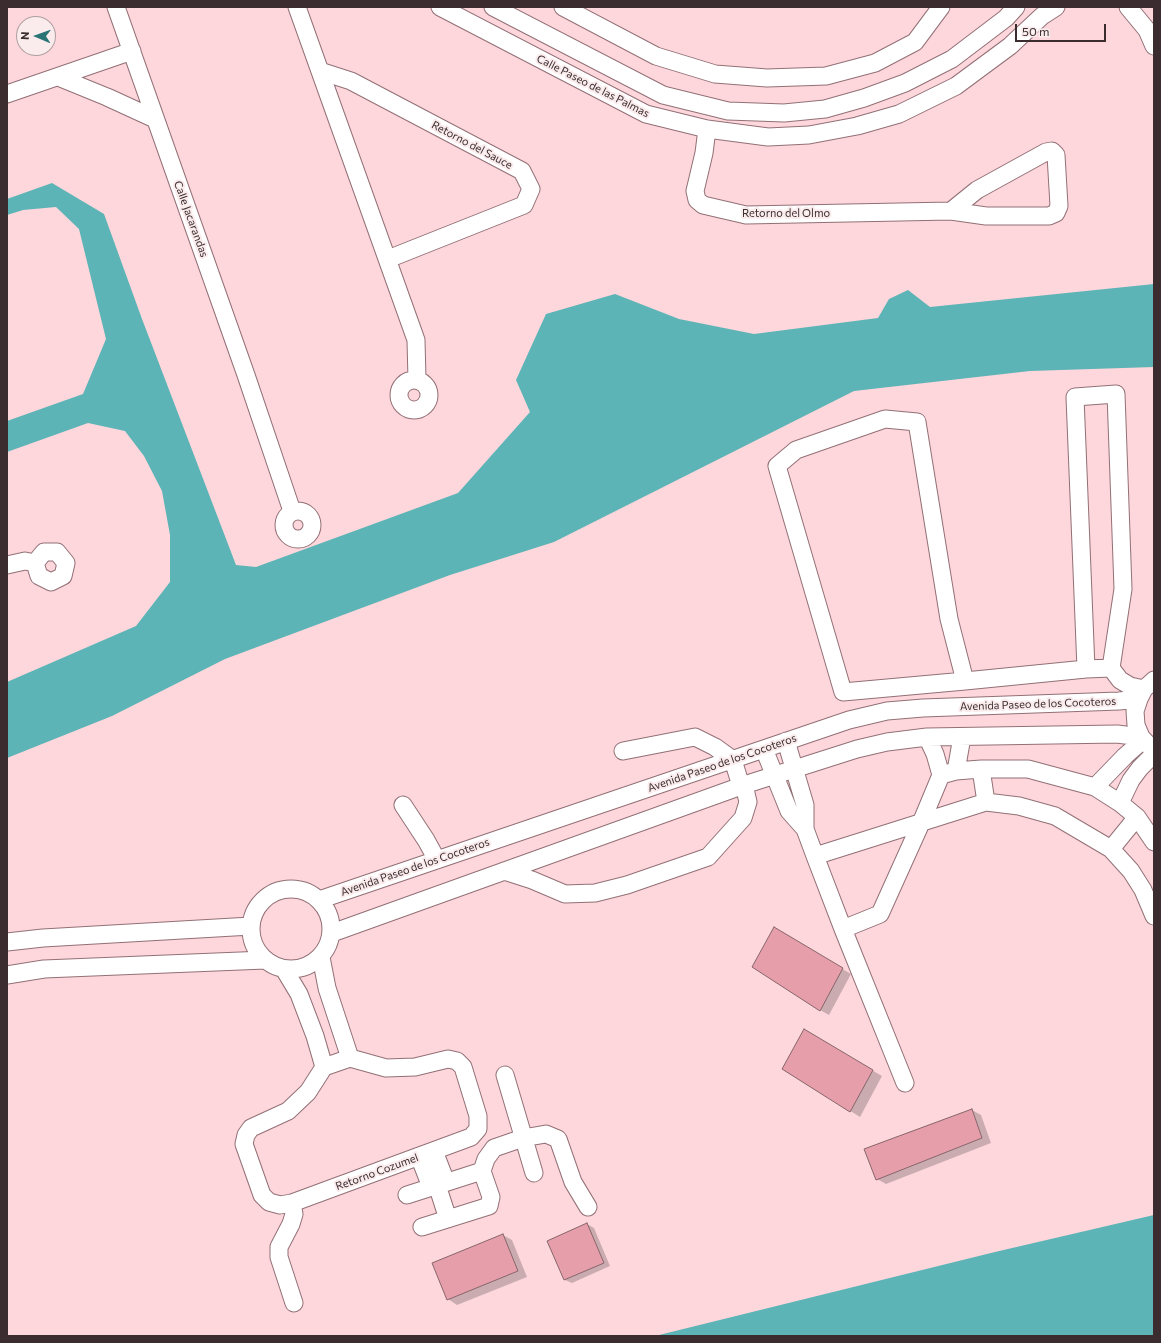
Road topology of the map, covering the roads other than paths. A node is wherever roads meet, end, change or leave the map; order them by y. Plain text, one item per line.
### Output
1 (116, 7) edge
2 (440, 7) edge
3 (493, 7) edge
4 (562, 7) edge
5 (940, 7) edge
6 (1016, 7) edge
7 (1056, 7) edge
8 (1128, 7) edge
9 (303, 11) edge
10 (1154, 46) edge
11 (132, 51) junction
12 (594, 60) junction
13 (320, 71) junction
14 (58, 77) junction
15 (582, 81) junction
16 (7, 94) edge
17 (155, 119) junction
18 (707, 129) junction
19 (951, 211) junction
20 (388, 259) junction
21 (417, 380) dead end
22 (292, 511) dead end
23 (35, 563) dead end
24 (7, 565) edge
25 (1111, 668) junction
26 (1086, 669) junction
27 (965, 681) junction
28 (1146, 689) edge
29 (927, 737) junction
30 (962, 737) junction
31 (786, 741) junction
32 (1148, 746) edge
33 (764, 749) junction
34 (623, 751) dead end
35 (733, 760) junction
36 (795, 768) junction
37 (981, 769) junction
38 (948, 773) junction
39 (774, 775) junction
40 (743, 786) junction
41 (1095, 787) junction
42 (986, 802) junction
43 (1120, 802) junction
44 (403, 805) dead end
45 (1137, 816) junction
46 (922, 823) junction
47 (805, 829) junction
48 (1154, 842) edge
49 (1110, 849) junction
50 (815, 856) junction
51 (436, 860) junction
52 (504, 872) junction
53 (319, 900) junction
54 (1154, 916) edge
55 (251, 926) junction
56 (842, 929) junction
57 (332, 933) junction
58 (7, 942) edge
59 (322, 957) junction
60 (265, 960) junction
61 (284, 969) junction
62 (7, 975) edge
63 (350, 1058) junction
64 (324, 1067) junction
65 (505, 1075) dead end
66 (905, 1083) dead end
67 (523, 1138) junction
68 (427, 1154) junction
69 (482, 1171) junction
70 (534, 1173) dead end
71 (438, 1185) junction
72 (407, 1195) dead end
73 (292, 1203) junction
74 (588, 1207) dead end
75 (448, 1219) junction
76 (422, 1227) dead end
77 (294, 1303) dead end

1 - 11 street, Calle Jacarandas
2 - 15 street, Calle Paseo de las Palmas
3 - 12 street
4 - 5 street
6 - 12 street
7 - 18 street, Calle Paseo de las Palmas
8 - 10 street
9 - 13 street
11 - 14 street
11 - 17 street, Calle Jacarandas
12 - 15 street
13 - 20 street
13 - 20 street, Retorno del Sauce
14 - 16 street
14 - 17 street
15 - 18 street, Calle Paseo de las Palmas
17 - 22 street, Calle Jacarandas
18 - 19 street, Retorno del Olmo
19 - 19 street, Retorno del Olmo
20 - 21 street
23 - 24 street
25 - 26 street
25 - 26 street
25 - 28 street
26 - 27 street
27 - 27 street
28 - 31 street, Avenida Paseo de los Cocoteros
28 - 32 street
29 - 30 street
29 - 36 street
29 - 38 street
30 - 32 street
30 - 38 street
31 - 33 street, Avenida Paseo de los Cocoteros
31 - 36 street
32 - 41 street
32 - 43 street
33 - 35 street, Avenida Paseo de los Cocoteros
33 - 39 street
34 - 35 street
35 - 40 street
35 - 51 street, Avenida Paseo de los Cocoteros
36 - 39 street
36 - 47 street
37 - 38 street
37 - 41 street
37 - 42 street
38 - 46 street
39 - 40 street
39 - 47 street
40 - 52 street
40 - 52 street
41 - 43 street
42 - 46 street
42 - 49 street
43 - 45 street
44 - 51 street
45 - 48 street
45 - 49 street
46 - 50 street
46 - 56 street
47 - 50 street
49 - 54 street
50 - 56 street
51 - 53 street, Avenida Paseo de los Cocoteros
52 - 57 street
53 - 55 street
53 - 57 street
55 - 58 street
55 - 60 street
56 - 66 street
57 - 59 street
59 - 61 street
59 - 63 street
60 - 61 street
60 - 62 street
61 - 64 street
63 - 64 street
63 - 68 street, Retorno Cozumel
64 - 73 street, Retorno Cozumel
65 - 67 street
67 - 69 street
67 - 70 street
67 - 74 street
68 - 71 street
68 - 73 street, Retorno Cozumel
69 - 71 street
69 - 75 street
71 - 72 street
71 - 75 street
73 - 77 street
75 - 76 street

